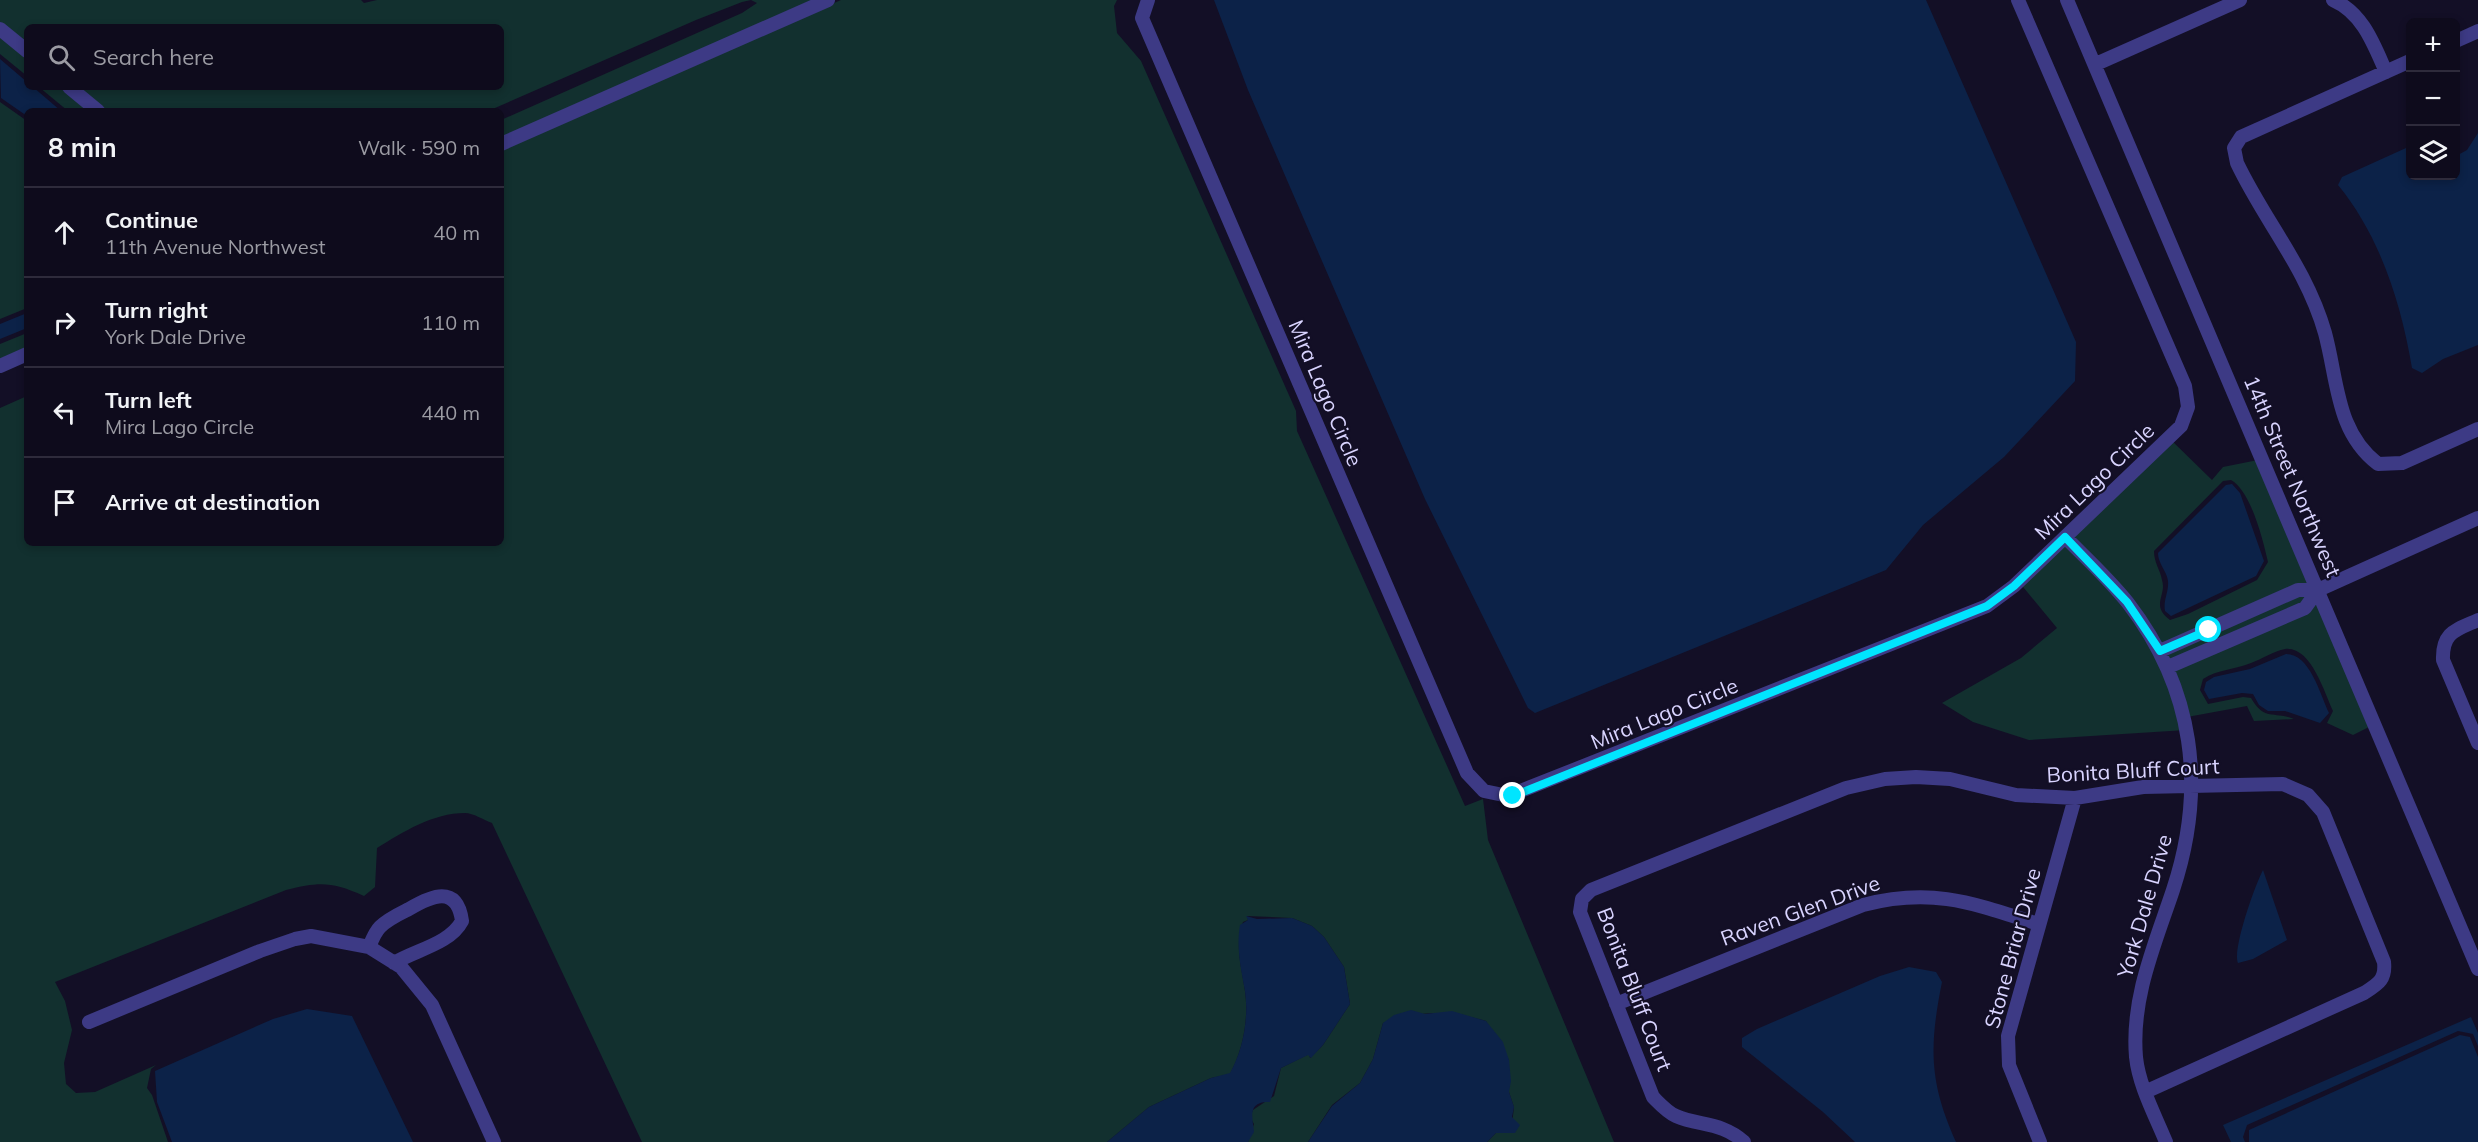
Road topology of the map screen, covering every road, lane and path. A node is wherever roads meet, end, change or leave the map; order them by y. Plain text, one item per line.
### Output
1 (828, 0) edge
2 (1148, 0) edge
3 (2018, 0) edge
4 (2067, 0) edge
5 (2240, 0) edge
6 (2333, 0) edge
7 (0, 29) edge
8 (2478, 31) edge
9 (2460, 39) edge
10 (24, 49) edge
11 (2406, 63) edge
12 (2096, 64) junction
13 (2386, 72) junction
14 (73, 90) edge
15 (94, 108) edge
16 (504, 143) edge
17 (24, 355) edge
18 (0, 366) edge
19 (2478, 429) edge
20 (2478, 518) edge
21 (2065, 537) junction
22 (2318, 590) junction
23 (2478, 620) edge
24 (2160, 651) junction
25 (2168, 667) junction
26 (2478, 743) edge
27 (2193, 787) junction
28 (2074, 798) junction
29 (2038, 924) junction
30 (369, 947) junction
31 (394, 963) junction
32 (2478, 969) edge
33 (1616, 1004) junction
34 (89, 1022) dead end
35 (2145, 1092) junction
36 (494, 1142) edge
37 (1744, 1142) edge
38 (2040, 1142) edge
39 (2166, 1142) edge

1 - 16 street
2 - 21 street, Mira Lago Circle
3 - 21 street, Mira Lago Circle
4 - 12 street, 14th Street Northwest
5 - 12 street
6 - 13 street
7 - 10 street
8 - 9 street
11 - 13 street
12 - 22 street, 14th Street Northwest
13 - 19 street
14 - 15 street
17 - 18 street
20 - 22 street
21 - 24 street, York Dale Drive
22 - 24 street
22 - 25 street
22 - 32 street, 14th Street Northwest
23 - 26 street
24 - 25 street, York Dale Drive
25 - 27 street, York Dale Drive
27 - 28 street, Bonita Bluff Court
27 - 35 street, York Dale Drive
27 - 35 street, Bonita Bluff Court
28 - 29 street, Stone Briar Drive
28 - 33 street, Bonita Bluff Court
29 - 33 street, Raven Glen Drive
29 - 38 street, Stone Briar Drive
30 - 31 street
30 - 31 street
30 - 34 street
31 - 36 street
33 - 37 street, Bonita Bluff Court
35 - 39 street, York Dale Drive

